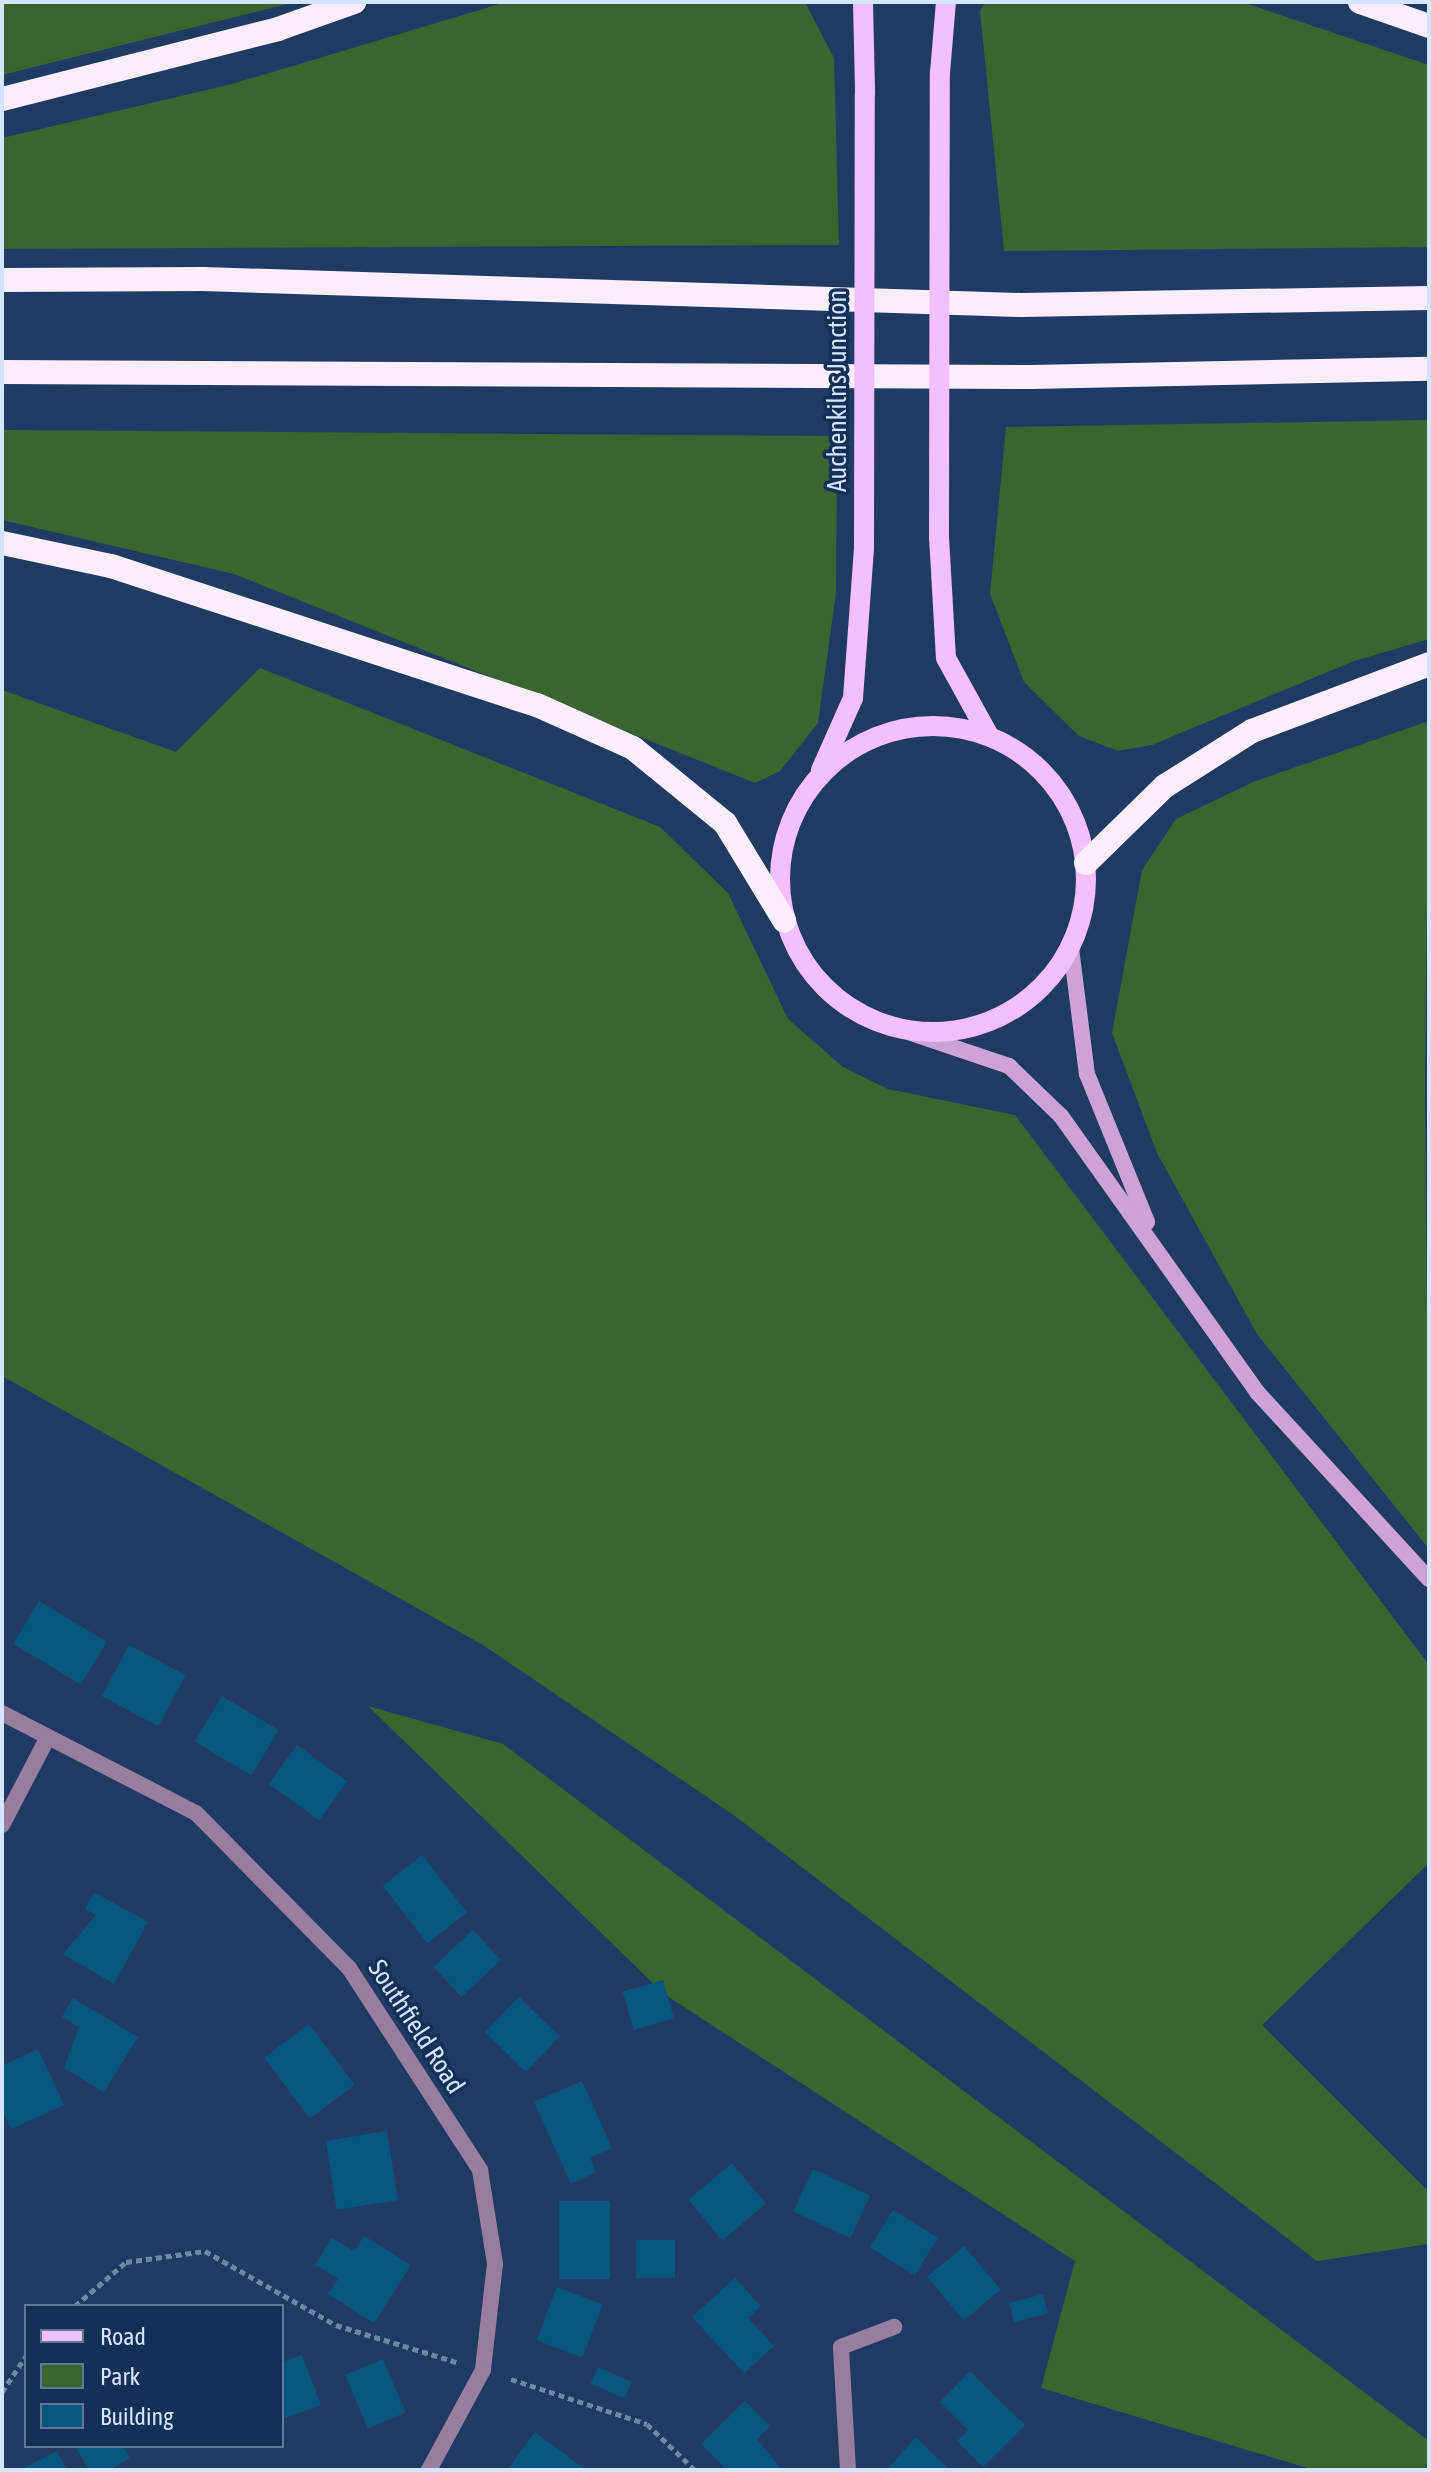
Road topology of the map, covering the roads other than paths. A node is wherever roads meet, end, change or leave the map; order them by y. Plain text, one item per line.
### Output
1 (354, 2) edge
2 (863, 2) edge
3 (946, 2) edge
4 (1360, 2) edge
5 (1429, 26) edge
6 (2, 99) edge
7 (2, 280) edge
8 (1429, 298) edge
9 (1429, 369) edge
10 (2, 372) edge
11 (2, 543) edge
12 (1429, 664) edge
13 (989, 736) junction
14 (819, 774) junction
15 (1086, 863) junction
16 (784, 920) junction
17 (1071, 948) junction
18 (905, 1031) junction
19 (1157, 1245) junction
20 (1429, 1579) edge
21 (2, 1713) edge
22 (48, 1737) junction
23 (2, 1825) edge
24 (894, 2327) dead end
25 (429, 2470) edge
26 (848, 2470) edge

1 - 6 highway
2 - 14 main road, Auchenkilns Junction, bridge
3 - 13 main road, Auchenkilns Junction, bridge
4 - 5 highway
7 - 8 highway
9 - 10 highway
11 - 16 highway
12 - 15 highway
13 - 14 main road, Auchenkilns Junction
13 - 15 main road, Auchenkilns Junction
14 - 16 main road, Auchenkilns Junction
15 - 17 main road, Auchenkilns Junction
16 - 18 main road, Auchenkilns Junction
17 - 18 main road, Auchenkilns Junction
17 - 19 main road
18 - 19 main road
19 - 20 main road
21 - 22 street, Southfield Road
22 - 23 street
22 - 25 street, Southfield Road
24 - 26 street

